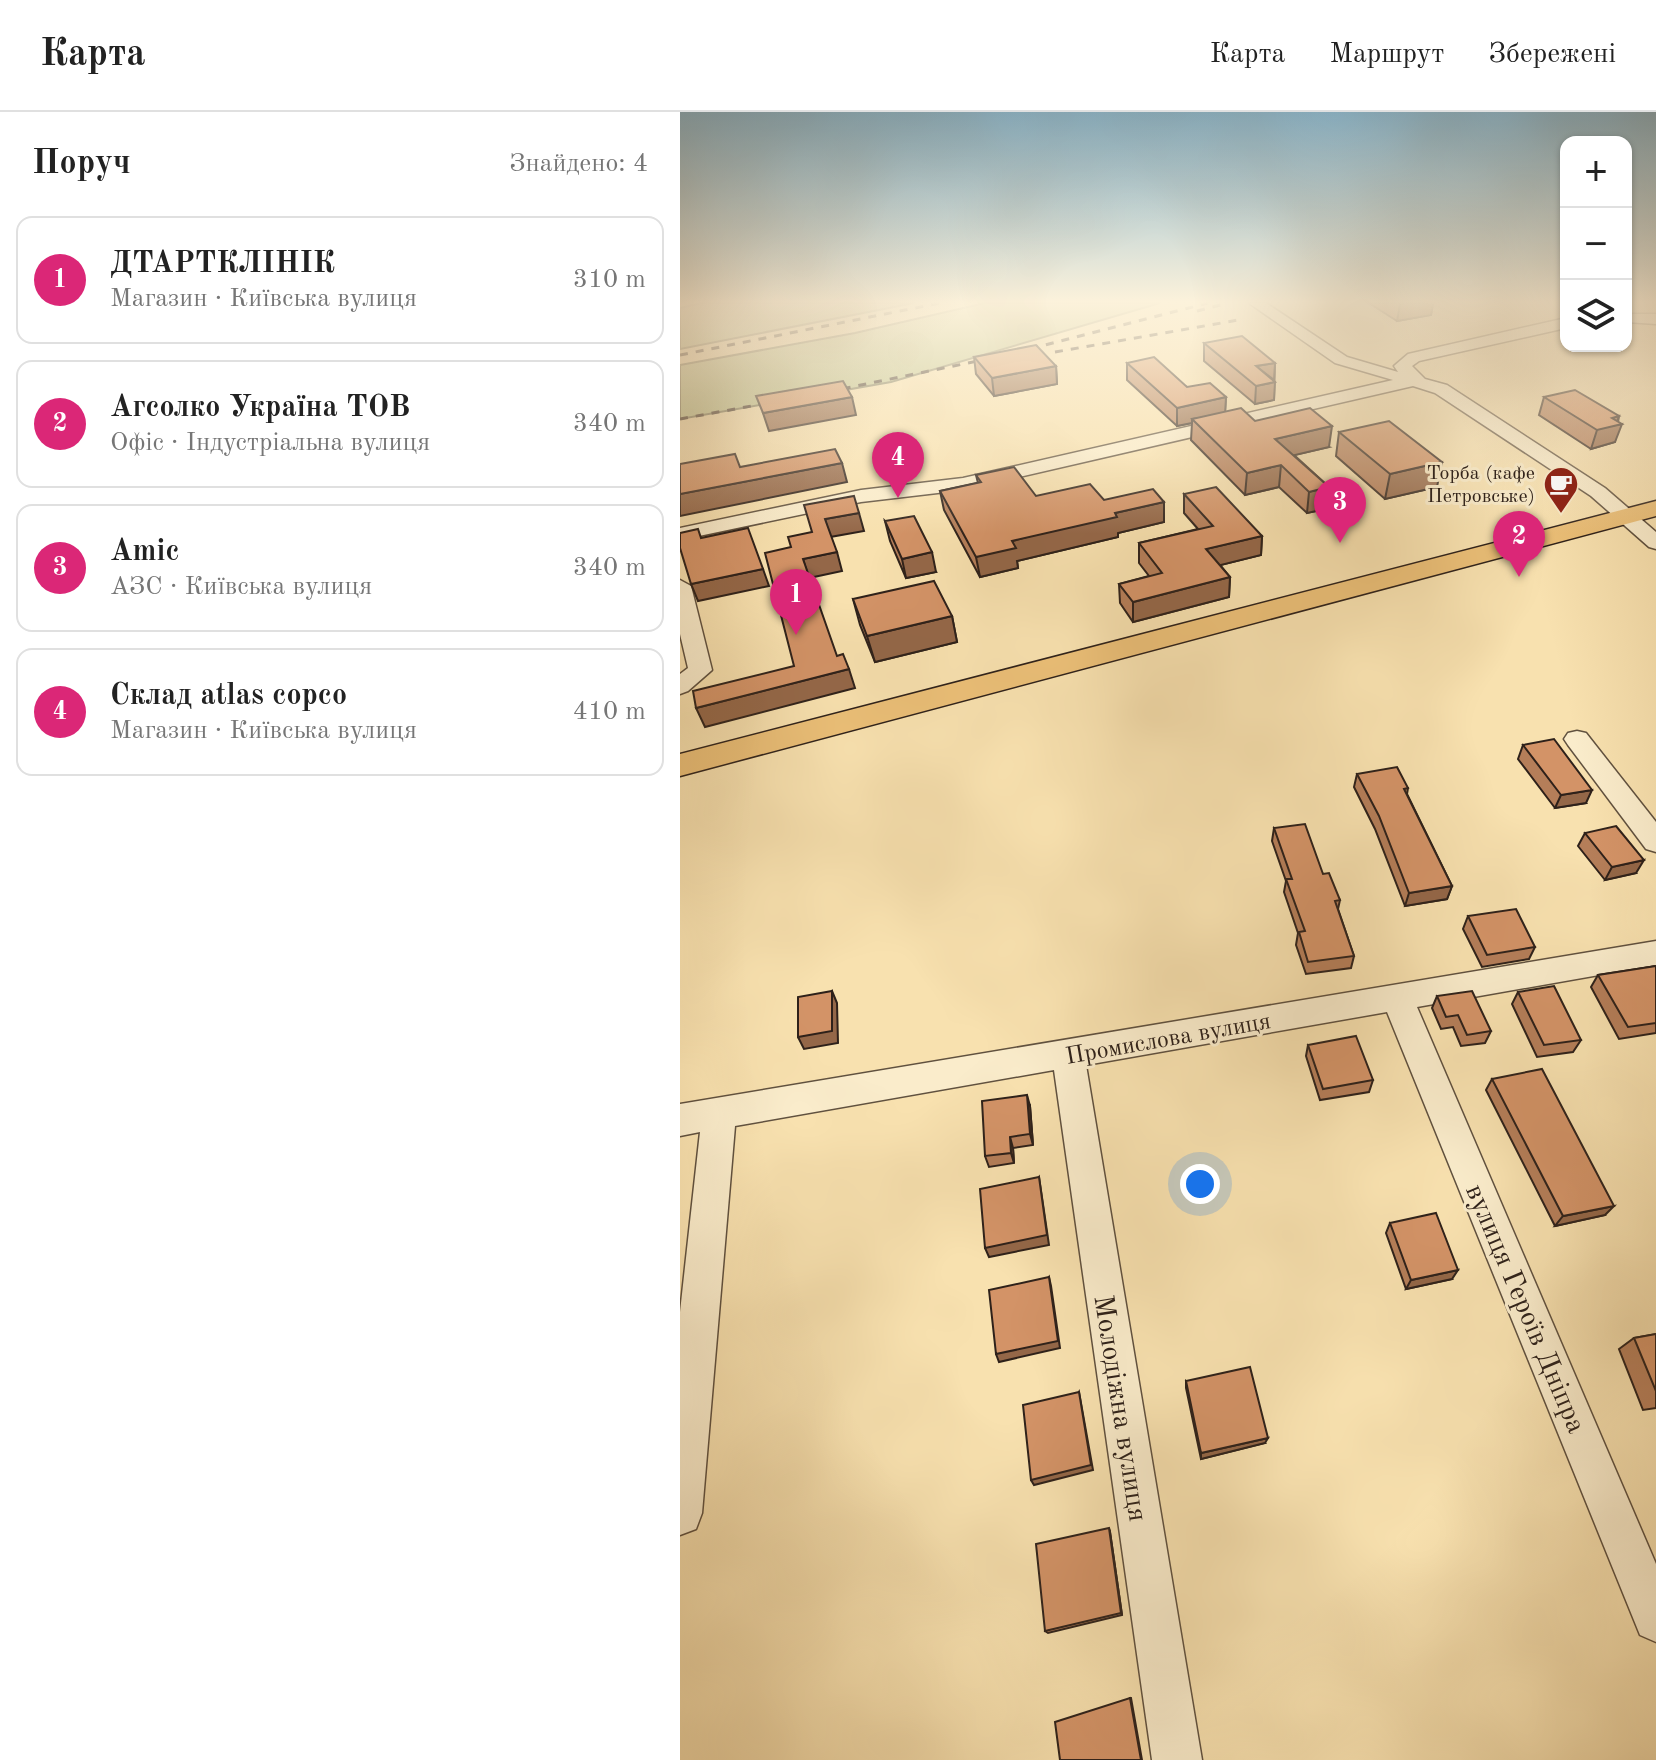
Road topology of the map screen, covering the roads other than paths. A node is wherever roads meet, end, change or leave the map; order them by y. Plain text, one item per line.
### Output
1 (1417, 380) joint
2 (1656, 508) edge
3 (1628, 515) junction
4 (680, 534) edge
5 (1656, 543) edge
6 (680, 586) edge
7 (680, 686) edge
8 (1577, 739) dead end
9 (680, 765) edge
10 (1656, 842) edge
11 (1656, 953) edge
12 (1397, 997) junction
13 (1068, 1055) junction
14 (719, 1113) junction
15 (680, 1120) edge
16 (680, 1513) edge
17 (1656, 1619) edge
18 (1177, 1760) edge

1 - 3 street
1 - 4 street
2 - 3 main road
3 - 5 street
3 - 9 main road
6 - 7 street
8 - 10 street
11 - 12 street, Промислова вулиця
12 - 13 street, Промислова вулиця
12 - 17 street, вулиця Героїв Дніпра
13 - 14 street, Промислова вулиця
13 - 18 street, Молодіжна вулиця
14 - 15 street, Промислова вулиця
14 - 16 street

